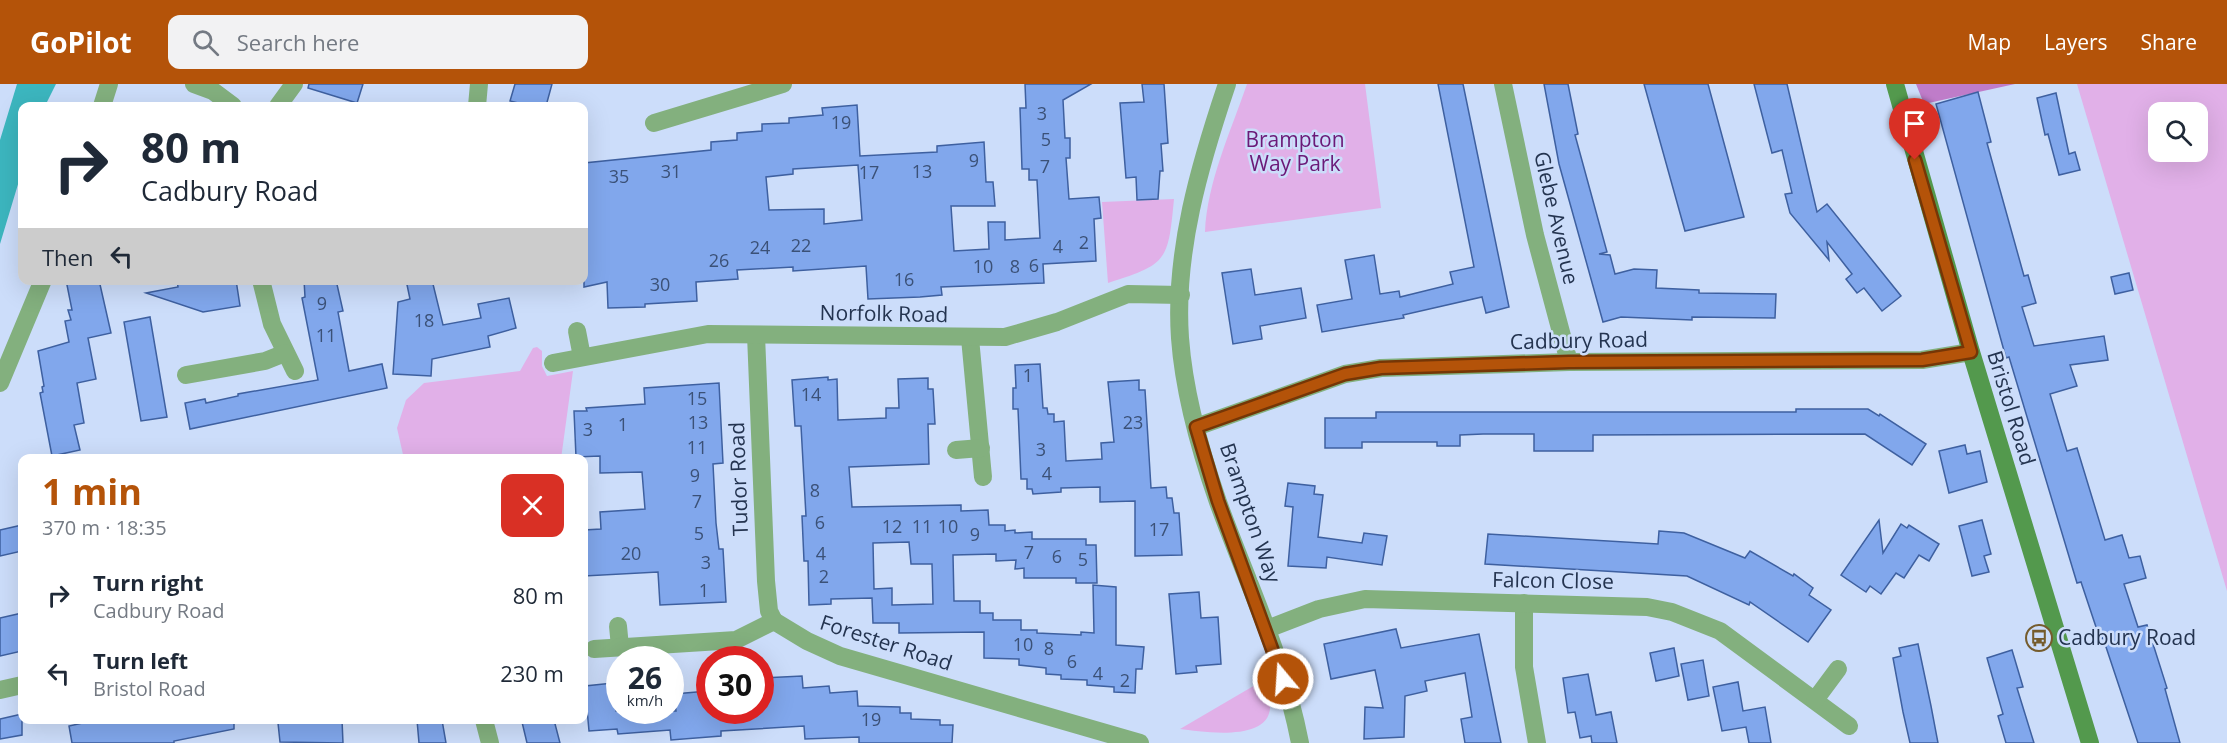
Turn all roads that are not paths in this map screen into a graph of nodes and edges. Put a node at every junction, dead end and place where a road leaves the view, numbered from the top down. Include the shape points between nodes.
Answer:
1 (109, 84) edge
2 (194, 84) edge
3 (294, 84) edge
4 (479, 84) edge
5 (783, 84) edge
6 (1227, 84) edge
7 (1503, 84) edge
8 (1895, 84) edge
9 (730, 92) edge
10 (103, 102) edge
11 (228, 102) edge
12 (281, 102) edge
13 (477, 102) edge
14 (654, 123) dead end
15 (42, 285) edge
16 (262, 285) edge
17 (1181, 295) junction
18 (577, 331) dead end
19 (756, 334) junction
20 (970, 338) junction
21 (1971, 352) junction
22 (285, 353) junction
23 (582, 357) junction
24 (1569, 362) junction
25 (553, 363) dead end
26 (295, 371) dead end
27 (186, 375) dead end
28 (0, 383) edge
29 (1196, 427) junction
30 (981, 448) junction
31 (956, 450) dead end
32 (983, 477) dead end
33 (1524, 603) junction
34 (774, 621) junction
35 (618, 626) dead end
36 (1267, 629) junction
37 (620, 646) edge
38 (636, 646) edge
39 (606, 648) edge
40 (594, 649) dead end
41 (1838, 669) dead end
42 (18, 686) edge
43 (0, 690) edge
44 (1815, 700) junction
45 (485, 724) edge
46 (1849, 726) dead end
47 (490, 743) edge
48 (1140, 743) edge
49 (1300, 743) edge
50 (1537, 743) edge
51 (2090, 743) edge

1 - 10 street
2 - 11 street
3 - 12 street
4 - 13 street
5 - 9 street
6 - 17 street, Brampton Way via 1200,171
7 - 24 street, Glebe Avenue via 1535,235
8 - 21 main road, Bristol Road
9 - 14 street
15 - 28 street
16 - 22 street via 265,304
17 - 20 street, Norfolk Road via 1128,294 1023,333
17 - 29 street, Brampton Way via 1181,345
18 - 23 street
19 - 20 street, Norfolk Road
19 - 23 street, Norfolk Road via 708,334
19 - 34 street, Tudor Road via 766,589
20 - 30 street
21 - 24 street, Cadbury Road via 1922,360
21 - 51 main road, Bristol Road
22 - 26 street
22 - 27 street via 265,361
23 - 25 street, Norfolk Road
24 - 29 street, Cadbury Road via 1360,370
29 - 36 street, Brampton Way via 1218,501
30 - 31 street
30 - 32 street
33 - 36 street, Falcon Close via 1365,599 1329,606
33 - 44 street, Falcon Close via 1630,605 1680,615 1720,631
33 - 50 street via 1524,667
34 - 38 street via 735,640
34 - 48 street, Forester Road via 840,656
35 - 37 street
36 - 49 street, Brampton Way
39 - 40 street
41 - 44 street
42 - 43 street
44 - 46 street, Falcon Close
45 - 47 street

